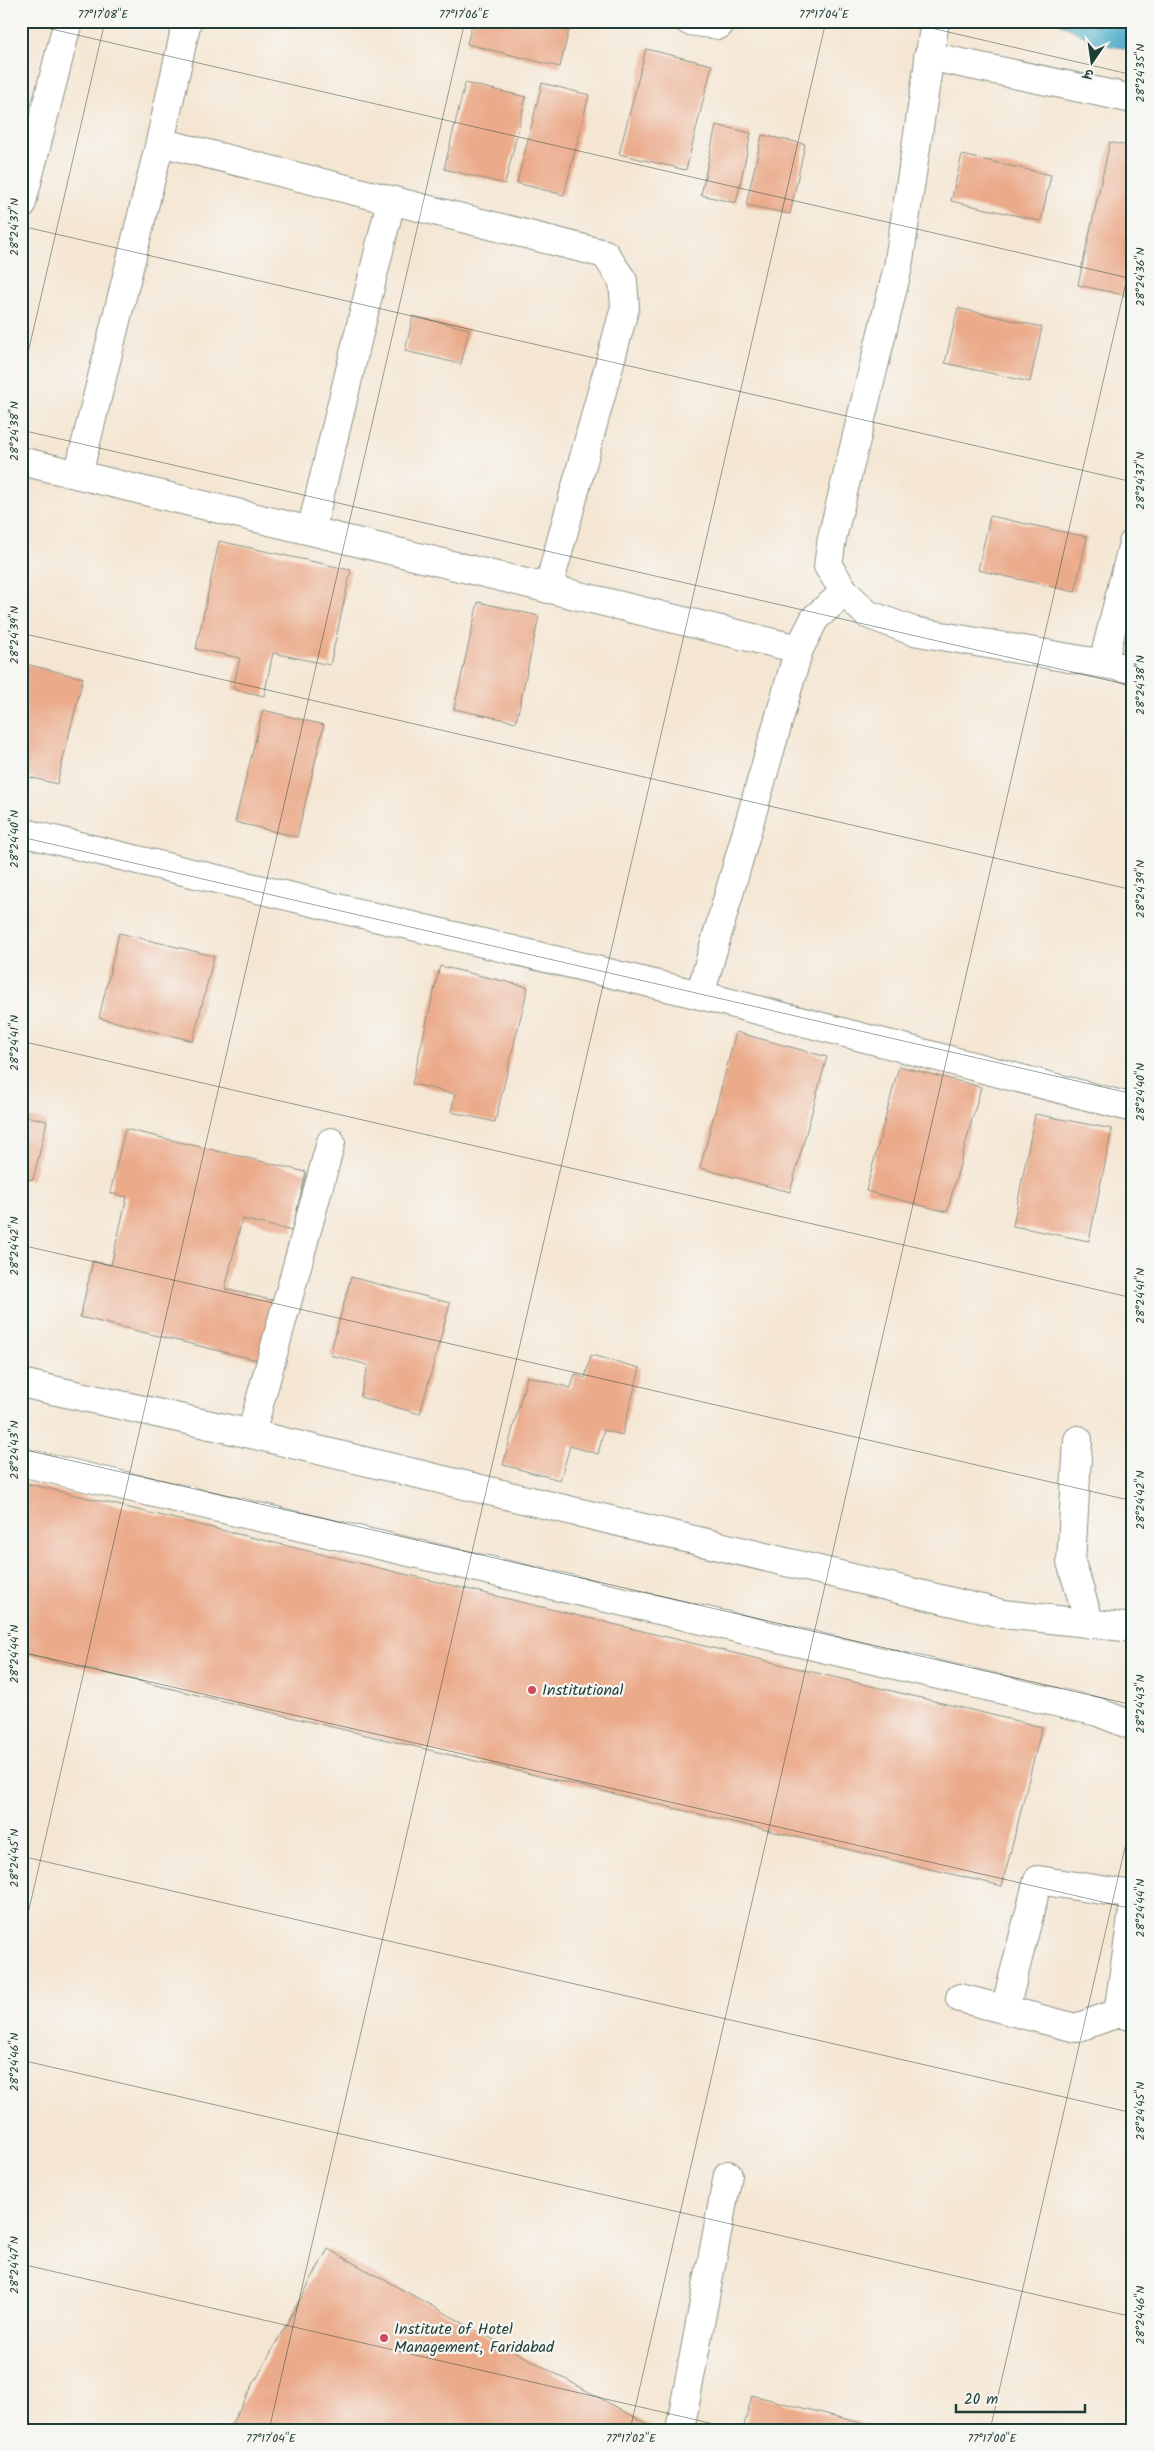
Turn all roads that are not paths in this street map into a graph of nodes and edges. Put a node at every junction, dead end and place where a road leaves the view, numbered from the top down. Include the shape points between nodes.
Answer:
1 (68, 21) edge
2 (187, 21) edge
3 (689, 21) edge
4 (721, 21) edge
5 (935, 21) edge
6 (928, 56) junction
7 (1133, 99) edge
8 (160, 142) junction
9 (391, 201) junction
10 (21, 206) edge
11 (21, 462) edge
12 (78, 475) junction
13 (311, 531) junction
14 (1133, 543) edge
15 (548, 589) junction
16 (844, 592) junction
17 (799, 649) junction
18 (1103, 663) junction
19 (1133, 669) edge
20 (21, 832) edge
21 (700, 994) junction
22 (1133, 1108) edge
23 (331, 1142) dead end
24 (21, 1383) edge
25 (251, 1434) junction
26 (1078, 1440) dead end
27 (21, 1462) edge
28 (1090, 1624) junction
29 (1133, 1628) edge
30 (1133, 1726) edge
31 (1133, 1895) edge
32 (1133, 1910) edge
33 (1129, 1968) edge
34 (960, 1998) dead end
35 (1004, 2009) junction
36 (1125, 2015) edge
37 (728, 2175) dead end
38 (680, 2430) edge

1 - 10 street
2 - 8 street
3 - 4 street via 719,24
5 - 6 street
6 - 7 street
6 - 16 street via 898,267 832,538 828,566
8 - 9 street
8 - 12 street
9 - 13 street
9 - 15 street via 605,254 623,281 625,307
11 - 12 street
12 - 13 street
13 - 15 street
14 - 18 street
15 - 17 street
16 - 17 street via 815,618
16 - 18 street via 868,614 914,631
17 - 21 street
18 - 19 street
20 - 21 street
21 - 22 street
23 - 25 street
24 - 25 street
25 - 28 street via 1003,1614
26 - 28 street via 1071,1562
27 - 30 street via 1089,1710
28 - 29 street
31 - 35 street via 1038,1880
32 - 33 street
33 - 36 street
34 - 35 street
35 - 36 street via 1076,2028
37 - 38 street

